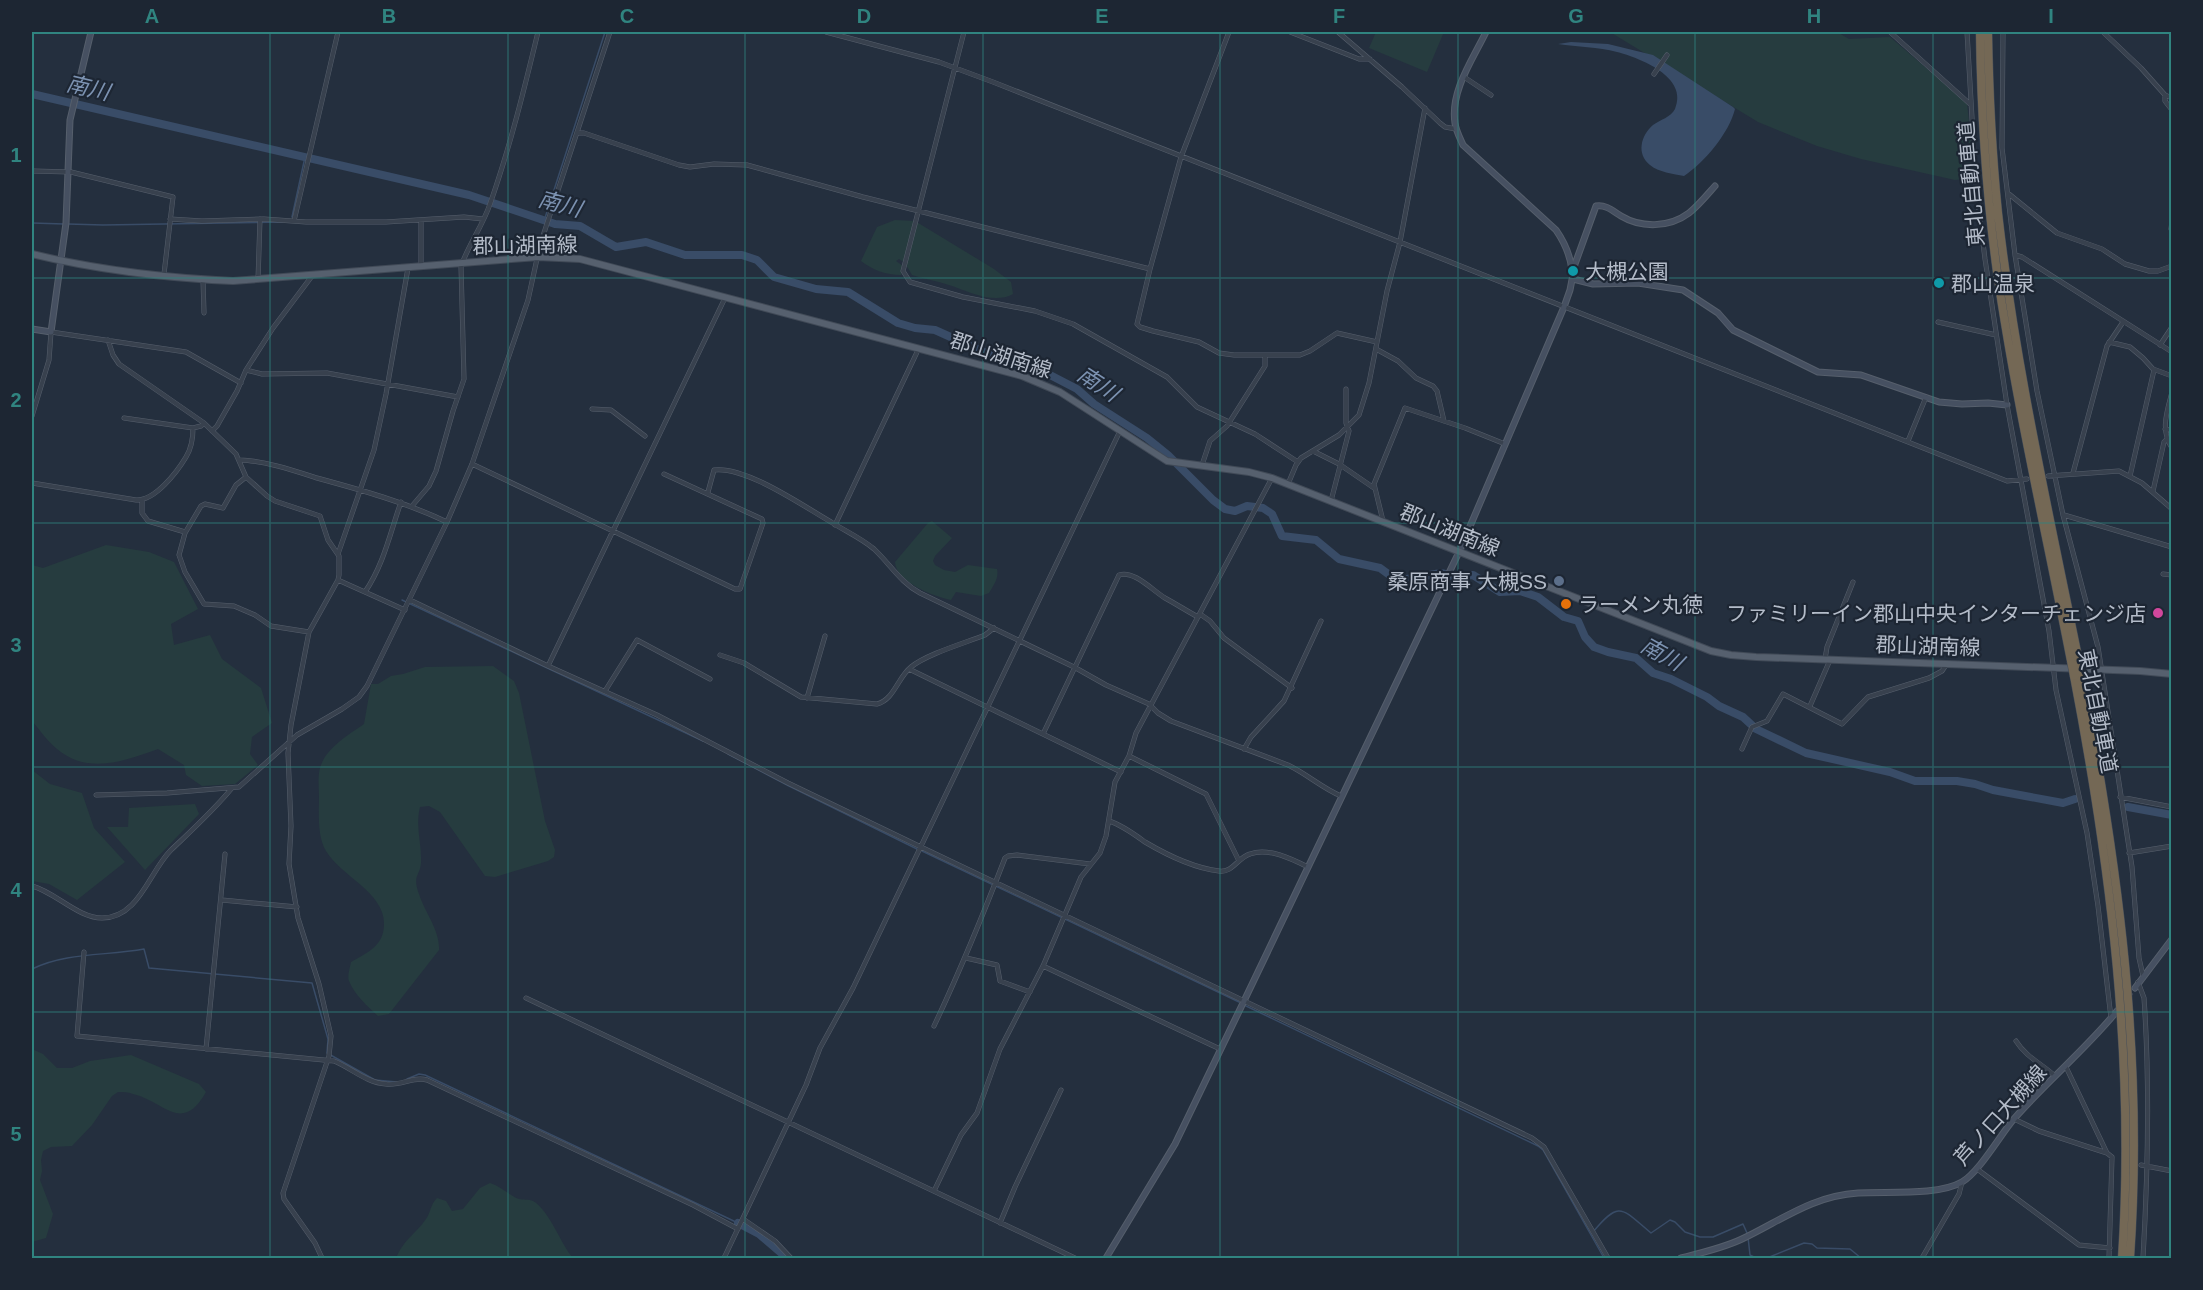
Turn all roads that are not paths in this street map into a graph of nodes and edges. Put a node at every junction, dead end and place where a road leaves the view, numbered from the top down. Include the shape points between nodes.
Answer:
1 (91, 32) edge
2 (338, 32) edge
3 (538, 32) edge
4 (610, 32) edge
5 (826, 32) edge
6 (964, 32) edge
7 (1229, 32) edge
8 (1290, 32) edge
9 (1338, 32) edge
10 (1486, 32) edge
11 (1890, 32) edge
12 (1967, 32) edge
13 (1980, 32) edge
14 (1988, 32) edge
15 (2003, 32) edge
16 (2103, 32) edge
17 (1667, 55) dead end
18 (1371, 59) junction
19 (955, 68) junction
20 (1654, 74) dead end
21 (1464, 77) junction
22 (1491, 95) dead end
23 (2165, 95) junction
24 (2172, 98) edge
25 (1971, 105) junction
26 (1425, 108) junction
27 (2172, 110) edge
28 (1456, 129) junction
29 (578, 133) junction
30 (1181, 157) junction
31 (32, 171) edge
32 (67, 172) junction
33 (1715, 186) dead end
34 (1976, 187) junction
35 (1982, 187) dead end
36 (2006, 190) junction
37 (919, 210) junction
38 (170, 219) junction
39 (260, 219) junction
40 (483, 219) junction
41 (421, 220) junction
42 (294, 221) junction
43 (2172, 221) edge
44 (2171, 229) edge
45 (1400, 242) junction
46 (32, 254) edge
47 (2015, 255) junction
48 (538, 257) junction
49 (62, 261) junction
50 (462, 263) junction
51 (421, 266) junction
52 (2172, 266) edge
53 (408, 268) junction
54 (1150, 269) junction
55 (164, 274) junction
56 (312, 276) junction
57 (203, 279) junction
58 (258, 280) junction
59 (1573, 280) junction
60 (725, 297) junction
61 (1564, 307) junction
62 (204, 314) dead end
63 (2123, 321) junction
64 (1938, 322) dead end
65 (2172, 327) edge
66 (32, 329) edge
67 (51, 333) junction
68 (1996, 335) junction
69 (108, 340) junction
70 (1377, 342) junction
71 (2109, 342) junction
72 (2160, 345) junction
73 (919, 348) junction
74 (1376, 350) junction
75 (2172, 352) edge
76 (1265, 355) junction
77 (246, 370) junction
78 (2154, 370) junction
79 (2172, 376) edge
80 (241, 383) junction
81 (388, 384) junction
82 (1346, 389) dead end
83 (2172, 392) edge
84 (458, 397) junction
85 (1926, 397) junction
86 (33, 404) edge
87 (2007, 405) junction
88 (2170, 407) edge
89 (592, 409) dead end
90 (32, 416) edge
91 (124, 418) dead end
92 (1444, 421) junction
93 (204, 423) junction
94 (1229, 423) junction
95 (193, 428) junction
96 (1348, 428) junction
97 (2165, 429) junction
98 (1120, 430) junction
99 (2172, 430) edge
100 (212, 431) junction
101 (645, 436) dead end
102 (2167, 439) junction
103 (1908, 441) junction
104 (1505, 444) junction
105 (2172, 448) edge
106 (1313, 451) junction
107 (240, 460) junction
108 (1298, 462) junction
109 (472, 464) junction
110 (1341, 465) junction
111 (1202, 466) junction
112 (2073, 473) junction
113 (664, 474) dead end
114 (2055, 475) junction
115 (2048, 476) dead end
116 (2130, 476) junction
117 (246, 477) junction
118 (1272, 478) junction
119 (2027, 479) dead end
120 (2022, 481) junction
121 (32, 483) edge
122 (1288, 485) junction
123 (1374, 489) junction
124 (360, 490) junction
125 (2153, 491) junction
126 (708, 492) junction
127 (142, 500) junction
128 (1331, 501) junction
129 (402, 502) junction
130 (412, 506) junction
131 (2172, 509) edge
132 (2063, 515) junction
133 (1383, 521) junction
134 (447, 522) junction
135 (835, 525) junction
136 (185, 532) junction
137 (612, 532) junction
138 (2172, 548) edge
139 (1460, 552) junction
140 (338, 554) junction
141 (2163, 574) dead end
142 (2172, 575) edge
143 (338, 580) junction
144 (1853, 582) dead end
145 (365, 592) junction
146 (410, 600) junction
147 (405, 610) junction
148 (1199, 615) junction
149 (1321, 621) dead end
150 (995, 628) junction
151 (309, 632) junction
152 (825, 636) dead end
153 (1020, 641) junction
154 (720, 655) dead end
155 (1828, 659) junction
156 (2075, 662) junction
157 (1946, 664) junction
158 (548, 666) junction
159 (1074, 667) junction
160 (2053, 668) junction
161 (909, 669) junction
162 (2102, 670) junction
163 (2172, 674) edge
164 (2078, 676) junction
165 (710, 679) dead end
166 (1292, 688) junction
167 (605, 691) junction
168 (807, 698) junction
169 (1151, 706) junction
170 (1809, 706) junction
171 (987, 708) junction
172 (1043, 734) junction
173 (289, 744) junction
174 (1244, 749) junction
175 (1742, 749) dead end
176 (1129, 756) junction
177 (1120, 772) junction
178 (232, 788) junction
179 (96, 795) dead end
180 (1341, 796) junction
181 (2120, 797) junction
182 (2172, 807) edge
183 (1109, 821) junction
184 (2172, 846) edge
185 (921, 847) junction
186 (2129, 853) junction
187 (225, 854) dead end
188 (1239, 861) junction
189 (1091, 864) junction
190 (1308, 867) junction
191 (996, 882) junction
192 (32, 886) edge
193 (222, 900) junction
194 (297, 907) junction
195 (1065, 915) junction
196 (2172, 939) edge
197 (84, 952) dead end
198 (966, 958) junction
199 (1043, 966) junction
200 (2143, 976) junction
201 (2137, 985) joint
202 (1030, 992) junction
203 (526, 998) dead end
204 (1244, 1001) junction
205 (2116, 1011) tunnel mouth
206 (2111, 1018) junction
207 (934, 1026) dead end
208 (2016, 1041) dead end
209 (206, 1049) junction
210 (1220, 1049) junction
211 (327, 1060) junction
212 (2066, 1067) junction
213 (2056, 1077) junction
214 (1061, 1090) dead end
215 (2014, 1119) junction
216 (789, 1122) junction
217 (2107, 1153) junction
218 (2113, 1160) junction
219 (2120, 1161) dead end
220 (2141, 1165) dead end
221 (2147, 1166) junction
222 (1976, 1168) junction
223 (2172, 1171) edge
224 (1962, 1182) junction
225 (934, 1191) junction
226 (1000, 1223) junction
227 (740, 1224) junction
228 (2110, 1248) junction
229 (322, 1258) edge
230 (724, 1258) edge
231 (791, 1258) edge
232 (1075, 1258) edge
233 (1106, 1258) edge
234 (1608, 1258) edge
235 (1681, 1258) edge
236 (1922, 1258) edge
237 (2109, 1258) edge
238 (2122, 1258) edge
239 (2130, 1258) edge
240 (2143, 1258) edge

1 - 32 street via 73,108
2 - 42 street
3 - 40 street via 518,120
4 - 29 street
5 - 19 street
6 - 19 street
7 - 30 street
8 - 18 street via 1362,60
9 - 18 street
10 - 21 street
11 - 25 street
12 - 25 street
13 - 156 highway, 東北自動車道 via 1984,146 1997,272 2030,461
14 - 156 highway, 東北自動車道 via 1992,145 2006,271
15 - 36 street via 2001,123
16 - 23 street
17 - 20 street
18 - 26 street
19 - 30 street
19 - 37 street
21 - 22 street
21 - 28 street via 1455,103
23 - 24 street
23 - 27 street
25 - 34 street
26 - 28 street via 1443,126
26 - 45 street
28 - 59 street via 1463,145 1556,230 1570,256
29 - 37 street via 679,165 747,165
29 - 48 street
30 - 45 street
30 - 54 street
31 - 32 street
32 - 38 street via 172,196
32 - 49 street
33 - 59 street via 1690,212 1664,224 1630,222 1602,205 1596,206
34 - 35 street
34 - 68 street
36 - 47 street
36 - 52 street via 2057,233 2149,271
37 - 54 street
37 - 94 street via 903,271 910,282 1035,311 1073,324 1167,377 1197,407
38 - 39 street
38 - 55 street
39 - 42 street
39 - 58 street
40 - 41 street
40 - 50 street
41 - 42 street
41 - 51 street
43 - 44 street
45 - 61 street
45 - 70 street
46 - 49 main road, 郡山湖南線
47 - 63 street
47 - 114 street
48 - 50 main road, 郡山湖南線
48 - 60 main road, 郡山湖南線 via 580,259
48 - 109 street via 528,300
49 - 55 main road, 郡山湖南線
49 - 67 street
50 - 51 main road, 郡山湖南線
50 - 84 street via 465,379
51 - 53 main road, 郡山湖南線
53 - 56 main road, 郡山湖南線
53 - 81 street
54 - 76 street via 1137,324 1140,327 1198,342 1219,353
55 - 57 main road, 郡山湖南線
56 - 58 main road, 郡山湖南線
56 - 77 street
57 - 58 main road, 郡山湖南線
57 - 62 street
59 - 61 street
59 - 85 street via 1683,290 1718,313 1733,330 1818,372 1861,375
60 - 73 main road, 郡山湖南線
60 - 137 street
61 - 103 street
61 - 104 street
63 - 71 street
63 - 72 street
64 - 68 street
65 - 72 street
66 - 67 street
67 - 69 street
67 - 86 street via 49,360
68 - 87 street
69 - 80 street via 186,352
69 - 93 street via 119,364
70 - 74 street
70 - 76 street via 1337,333 1304,354
71 - 78 street via 2130,347
71 - 112 street
72 - 75 street
73 - 98 main road, 郡山湖南線 via 1040,382
73 - 135 street
74 - 92 street via 1433,386
74 - 96 street via 1359,415
76 - 94 street via 1265,366
77 - 80 street
77 - 81 street via 262,374 327,373
78 - 79 street
78 - 116 street
80 - 100 street
81 - 84 street
81 - 124 street via 374,450
82 - 96 street
83 - 88 street
84 - 130 street via 436,471
85 - 87 street via 1954,404
85 - 103 street
86 - 90 street
87 - 120 street
88 - 97 street
89 - 101 street via 612,411
91 - 95 street
92 - 104 street
92 - 123 street via 1405,408
93 - 95 street
93 - 100 street
94 - 108 street via 1255,434
94 - 111 street via 1210,441
95 - 127 street via 185,458 154,495
96 - 106 street
96 - 110 street
97 - 99 street
97 - 102 street
98 - 111 main road, 郡山湖南線 via 1167,461
98 - 153 street
100 - 107 street
102 - 105 street
102 - 125 street
103 - 120 street via 2007,481
104 - 139 street
106 - 108 street
106 - 110 street
107 - 117 street
107 - 124 street
108 - 122 street
109 - 134 street
109 - 137 street
110 - 123 street
110 - 128 street
111 - 118 main road, 郡山湖南線
112 - 114 street
112 - 116 street via 2114,470
113 - 126 street
114 - 115 street
114 - 132 street
116 - 125 street
117 - 136 street via 230,493 225,506 203,504
117 - 140 street via 275,501 320,516 328,540
118 - 122 main road, 郡山湖南線
118 - 148 street
119 - 120 street
120 - 160 street
121 - 127 street
122 - 128 main road, 郡山湖南線
123 - 133 street
124 - 129 street
124 - 140 street
125 - 131 street
126 - 135 street via 714,470 734,472 794,499
126 - 137 street via 763,521 740,589
127 - 136 street via 142,513 148,521
128 - 133 main road, 郡山湖南線
129 - 130 street
129 - 145 street via 383,558
130 - 134 street
132 - 138 street
132 - 162 street
133 - 139 main road, 郡山湖南線
134 - 146 street
135 - 150 street via 872,547 908,586
136 - 151 street via 180,560 204,604 234,606 272,626
137 - 158 street
139 - 155 main road, 郡山湖南線 via 1711,651
139 - 180 street
140 - 143 street
141 - 142 street
143 - 145 street
143 - 151 street
144 - 155 street via 1827,647
145 - 147 street
146 - 147 street
146 - 158 street
147 - 173 street via 359,697
148 - 159 street via 1142,582 1120,574
148 - 166 street
148 - 169 street
149 - 166 street
150 - 153 street
150 - 161 street
151 - 173 street
152 - 168 street
153 - 159 street
153 - 171 street
154 - 168 street via 744,663
155 - 157 main road, 郡山湖南線
155 - 170 street
156 - 164 highway, 東北自動車道, bridge
157 - 160 main road, 郡山湖南線
157 - 170 street via 1929,678 1868,697 1842,724
158 - 167 street
159 - 169 street
159 - 172 street
160 - 162 main road, 郡山湖南線
160 - 206 street via 2087,833
161 - 168 street via 881,703
161 - 171 street
162 - 163 main road, 郡山湖南線
162 - 181 street
164 - 238 highway, 東北自動車道 via 2119,976 2126,1116
164 - 239 highway, 東北自動車道 via 2109,828 2128,975 2134,1117
165 - 167 street via 637,640
166 - 174 street
167 - 185 street
169 - 174 street via 1171,721
169 - 176 street
170 - 175 street via 1783,694 1767,721 1752,728
171 - 172 street
171 - 185 street
172 - 177 street
173 - 178 street via 247,781
173 - 194 street via 289,864
174 - 180 street via 1303,772
176 - 177 street
176 - 188 street via 1206,794
177 - 183 street
178 - 179 street
178 - 192 street via 170,851 123,912 106,918 90,916
180 - 190 street
181 - 182 street
181 - 186 street
183 - 188 street via 1187,863 1221,872
183 - 189 street via 1105,841
184 - 186 street
185 - 191 street
185 - 216 street via 820,1047
186 - 200 street
187 - 193 street
188 - 190 street via 1250,854 1263,853 1283,856
189 - 191 street via 1008,856
189 - 195 street
190 - 204 street
191 - 195 street
191 - 198 street
193 - 194 street
193 - 209 street
194 - 211 street via 331,1036
195 - 199 street
195 - 204 street
196 - 200 street
197 - 209 street via 76,1036
198 - 202 street via 997,965 1000,981
198 - 207 street
199 - 202 street
199 - 210 street
200 - 201 street
201 - 221 street via 2143,992 2145,1013
202 - 225 street via 1000,1050 977,1113 961,1135
203 - 216 street
204 - 210 street
204 - 234 street via 1538,1142
205 - 206 street, 芦ノ口大槻線
206 - 212 street, 芦ノ口大槻線
208 - 213 street via 2024,1053
209 - 211 street
210 - 233 street via 1174,1144
211 - 227 street via 383,1084 427,1080
211 - 229 street via 283,1193
212 - 213 street, 芦ノ口大槻線
212 - 217 street
213 - 215 street, 芦ノ口大槻線
214 - 226 street
215 - 217 street
215 - 222 street, 芦ノ口大槻線
216 - 225 street
216 - 227 street
217 - 218 street
218 - 219 street
218 - 228 street
220 - 221 street
221 - 223 street
221 - 240 street
222 - 224 street, 芦ノ口大槻線
222 - 228 street via 2079,1245
224 - 235 street, 芦ノ口大槻線 via 1933,1190 1858,1193 1821,1199 1741,1240
224 - 236 street
225 - 226 street
226 - 232 street
227 - 230 street
227 - 231 street via 775,1241
228 - 237 street

